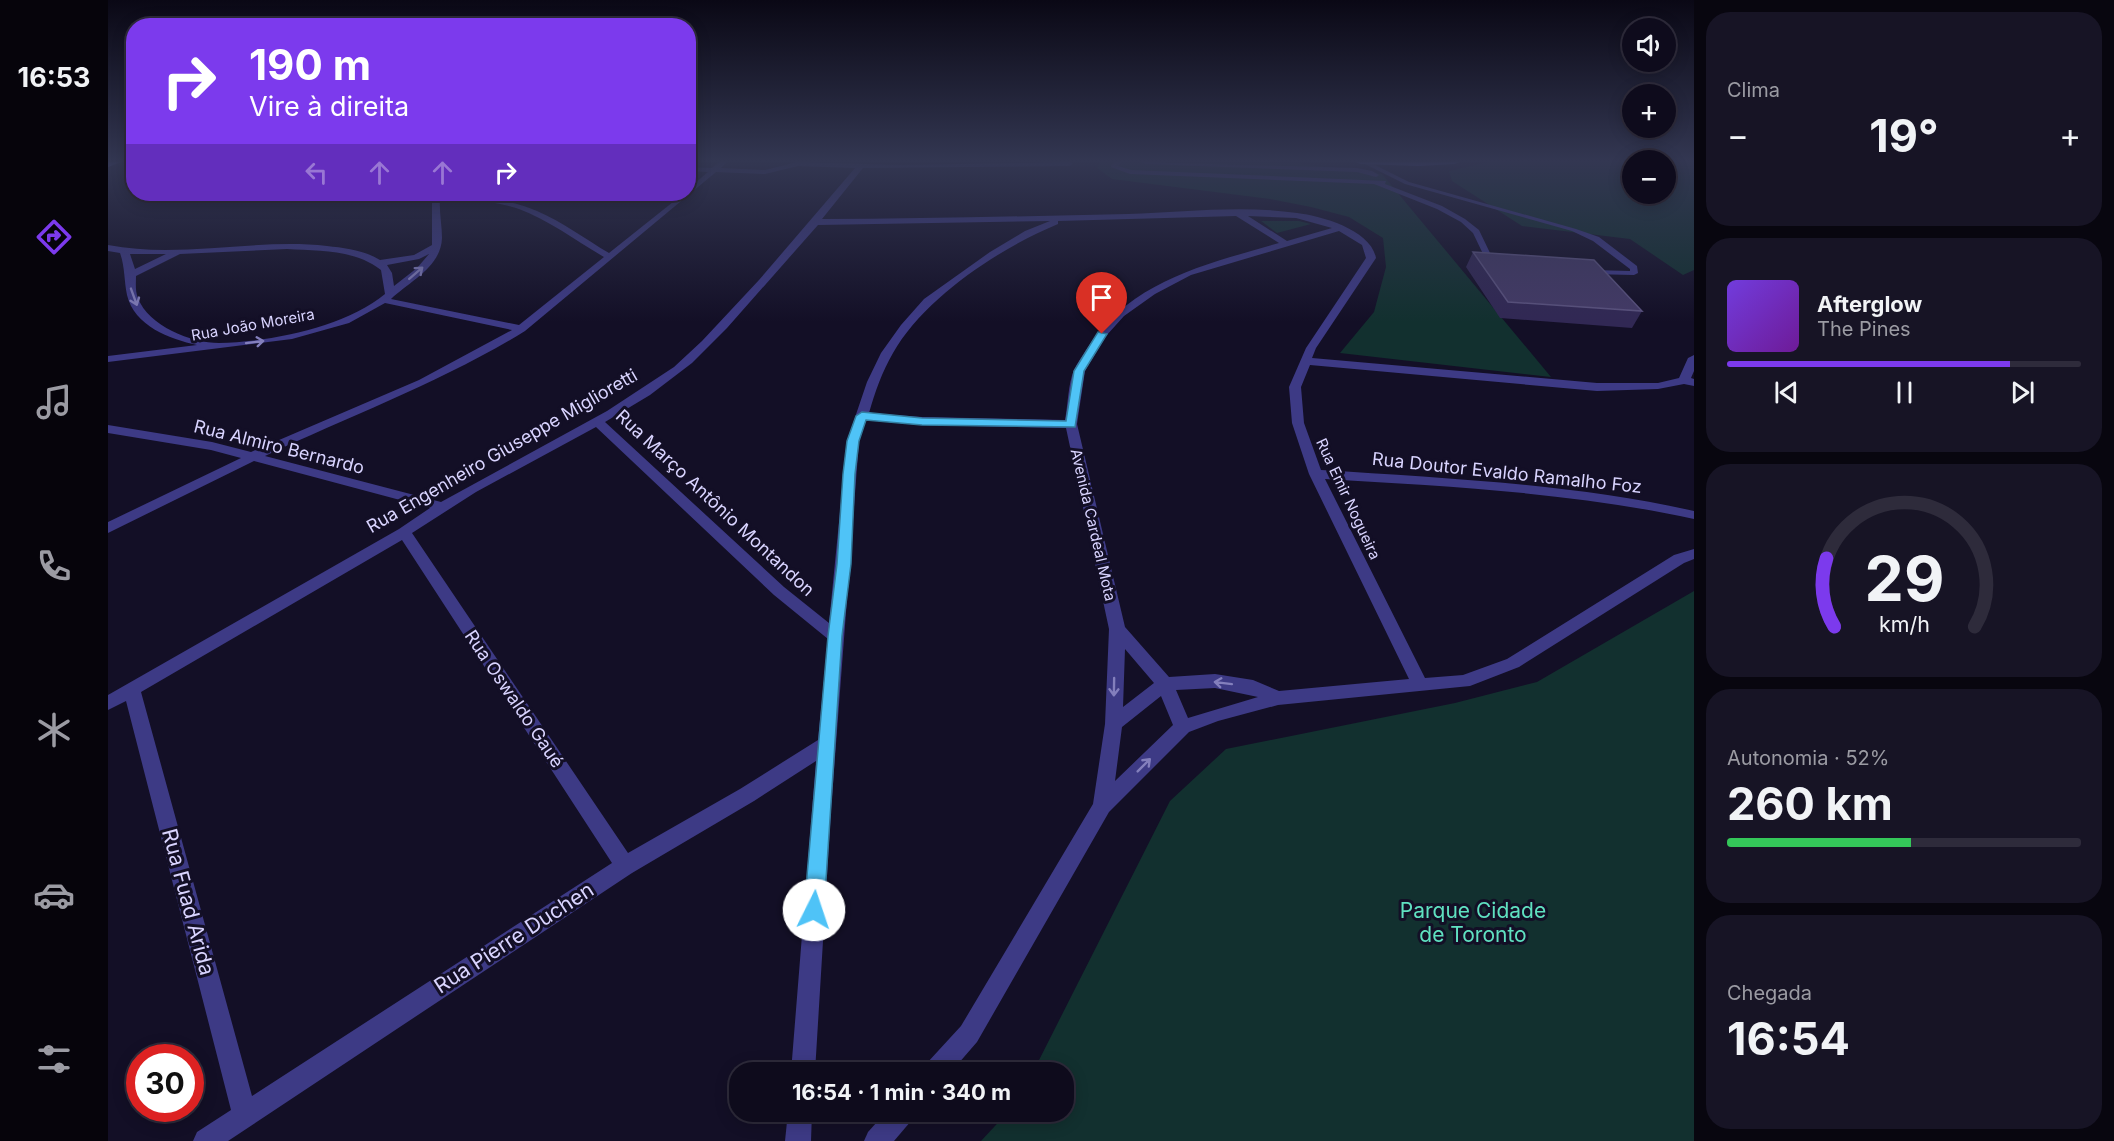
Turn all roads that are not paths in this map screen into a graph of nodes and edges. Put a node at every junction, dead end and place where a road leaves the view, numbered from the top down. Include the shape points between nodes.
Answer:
1 (436, 215) edge
2 (539, 215) edge
3 (660, 215) edge
4 (823, 215) edge
5 (1159, 215) edge
6 (1241, 215) edge
7 (1288, 215) edge
8 (1455, 215) edge
9 (1523, 215) edge
10 (1063, 218) junction
11 (818, 222) junction
12 (1340, 228) junction
13 (1286, 244) junction
14 (436, 247) junction
15 (108, 248) edge
16 (179, 251) junction
17 (124, 252) junction
18 (610, 257) junction
19 (379, 263) junction
20 (1508, 266) edge
21 (1581, 272) edge
22 (131, 274) junction
23 (386, 297) junction
24 (521, 329) junction
25 (165, 332) junction
26 (223, 346) junction
27 (134, 356) junction
28 (1694, 358) edge
29 (108, 359) edge
30 (1305, 360) junction
31 (1689, 382) edge
32 (862, 416) junction
33 (597, 421) junction
34 (1071, 424) junction
35 (108, 429) edge
36 (252, 457) junction
37 (1316, 474) junction
38 (440, 506) junction
39 (1694, 515) edge
40 (108, 528) edge
41 (404, 532) junction
42 (1694, 554) edge
43 (1117, 629) junction
44 (835, 636) junction
45 (1165, 684) junction
46 (1420, 685) junction
47 (132, 690) junction
48 (1278, 699) junction
49 (108, 703) edge
50 (1114, 724) junction
51 (1183, 727) junction
52 (827, 744) junction
53 (1102, 806) junction
54 (625, 866) junction
55 (804, 1062) edge
56 (945, 1062) edge
57 (245, 1114) junction
58 (799, 1122) edge
59 (893, 1122) edge
60 (206, 1141) edge
61 (798, 1141) edge
62 (877, 1141) edge

1 - 14 street
2 - 18 street
3 - 18 street
4 - 11 street, Rua Engenheiro Giuseppe Miglioretti
5 - 10 street, Rua Emir Nogueira
6 - 13 street
7 - 12 street, Rua Emir Nogueira via 1323,220
8 - 20 lane via 1475,230 1487,257 1498,265
9 - 21 lane via 1596,239 1635,268 1634,273 1626,274
10 - 11 street, Rua Emir Nogueira
10 - 32 street via 993,254 928,301 887,353
11 - 33 street, Rua Engenheiro Giuseppe Miglioretti via 702,348 677,370
12 - 13 street, Avenida Cardeal Mota
12 - 30 street, Rua Emir Nogueira via 1363,241 1371,258
13 - 34 street, Avenida Cardeal Mota via 1188,273 1120,314 1079,371
14 - 19 street via 416,257
23 -> 14 street, Rua João Moreira via 431,259
15 - 17 street
16 - 17 street
16 - 19 street via 309,247 350,253
16 - 22 street
17 - 22 street
18 - 24 street
19 - 23 street via 388,276
22 -> 25 street via 133,300
23 - 24 street
26 -> 23 street, Rua João Moreira via 304,334 347,320
24 - 36 street via 476,356
25 - 26 street
25 - 27 street via 155,344
26 - 27 street, Rua João Moreira
27 - 29 street, Rua João Moreira
28 - 31 street
30 - 31 street via 1597,387
30 - 37 street, Rua Emir Nogueira via 1295,387 1298,423
32 - 34 street via 922,422
32 - 44 street via 853,441
33 - 38 street, Rua Engenheiro Giuseppe Miglioretti
33 - 44 street, Rua Março Antônio Montandon via 779,591
34 - 43 street, Avenida Cardeal Mota
35 - 36 street, Rua Almiro Bernardo via 212,446
36 - 38 street, Rua Almiro Bernardo
36 - 40 street
37 - 39 street, Rua Doutor Evaldo Ramalho Foz via 1554,494
37 - 46 street, Rua Emir Nogueira
38 - 41 street, Rua Engenheiro Giuseppe Miglioretti
41 - 47 street, Rua Engenheiro Giuseppe Miglioretti
41 - 54 street, Rua Oswaldo Gaué
42 - 46 street via 1679,559 1513,663 1464,681
43 - 45 street, Avenida Cardeal Mota
43 -> 50 street, Avenida Cardeal Mota
44 - 52 street
48 -> 45 street via 1253,687 1215,681
45 - 50 street
45 - 51 street, Avenida Cardeal Mota
46 - 48 street
47 - 49 street, Rua Engenheiro Giuseppe Miglioretti
47 - 57 street, Rua Fuad Arida
48 - 51 street
50 - 53 street, Avenida Cardeal Mota
53 -> 51 street
52 - 54 street, Rua Pierre Duchen
52 - 55 street
53 - 56 street, Avenida Cardeal Mota via 969,1034
54 - 57 street, Rua Pierre Duchen
57 - 60 street, Rua Pierre Duchen
58 - 61 street
59 - 62 street

